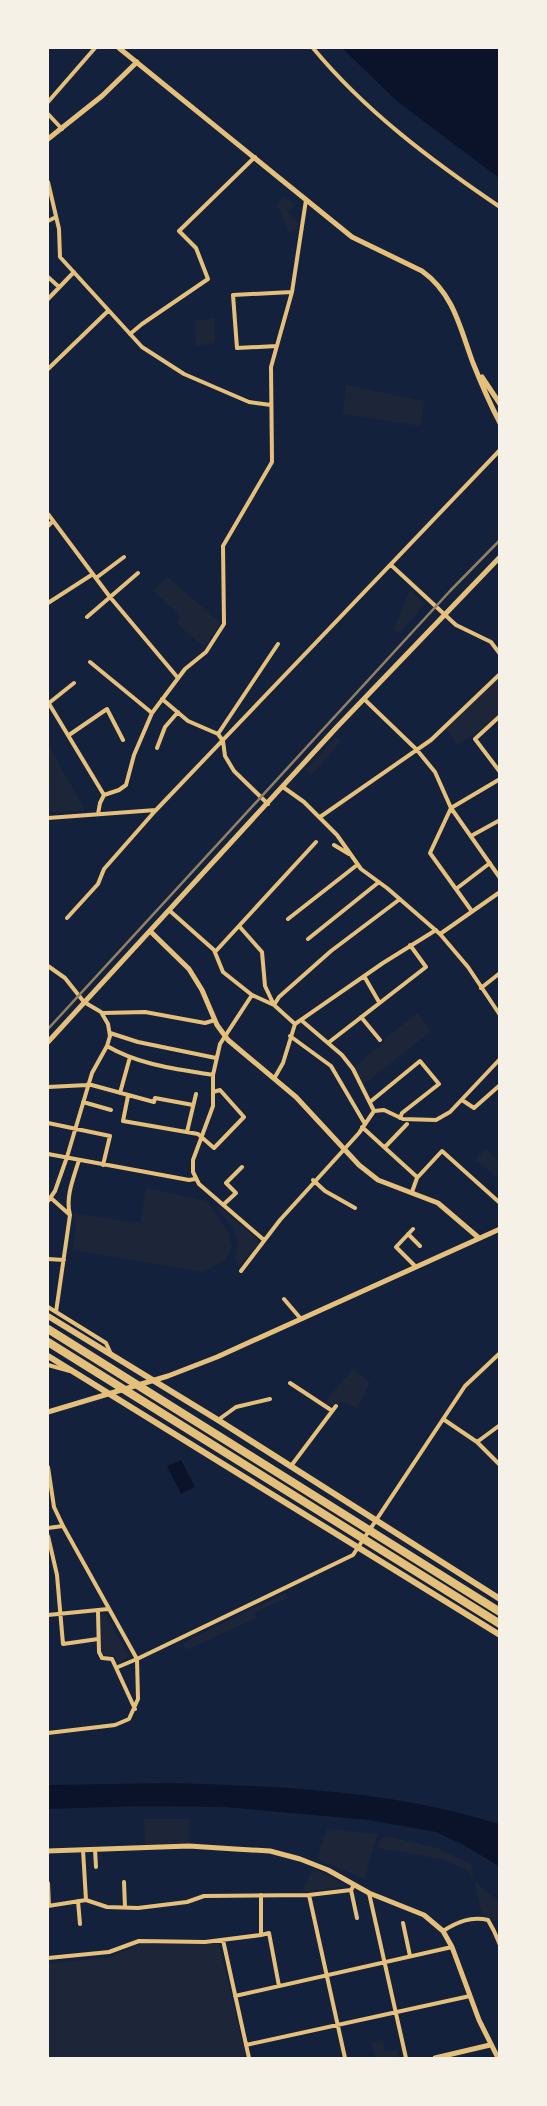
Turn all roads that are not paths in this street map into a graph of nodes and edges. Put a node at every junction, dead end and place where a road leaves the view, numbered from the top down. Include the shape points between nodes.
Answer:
1 (95, 48) edge
2 (119, 48) edge
3 (313, 48) edge
4 (137, 62) junction
5 (49, 94) edge
6 (48, 102) edge
7 (48, 114) edge
8 (62, 129) junction
9 (48, 139) edge
10 (255, 157) junction
11 (48, 182) edge
12 (48, 188) edge
13 (306, 200) junction
14 (500, 207) edge
15 (56, 217) junction
16 (48, 221) edge
17 (74, 272) junction
18 (48, 277) edge
19 (59, 287) junction
20 (292, 292) junction
21 (48, 299) edge
22 (108, 311) junction
23 (130, 334) junction
24 (277, 346) junction
25 (474, 364) junction
26 (48, 369) edge
27 (500, 404) edge
28 (271, 405) junction
29 (500, 423) edge
30 (500, 450) edge
31 (48, 514) edge
32 (53, 521) junction
33 (48, 526) edge
34 (124, 557) dead end
35 (500, 557) edge
36 (391, 565) junction
37 (138, 573) dead end
38 (94, 576) junction
39 (110, 597) junction
40 (48, 602) edge
41 (444, 614) junction
42 (87, 617) dead end
43 (500, 642) edge
44 (278, 644) dead end
45 (494, 645) junction
46 (500, 654) edge
47 (90, 662) dead end
48 (500, 674) edge
49 (178, 678) junction
50 (74, 683) dead end
51 (162, 699) junction
52 (364, 699) junction
53 (48, 702) edge
54 (178, 712) junction
55 (152, 713) junction
56 (500, 716) edge
57 (218, 734) junction
58 (69, 735) junction
59 (122, 740) dead end
60 (223, 741) junction
61 (157, 748) dead end
62 (416, 750) junction
63 (500, 772) edge
64 (500, 779) edge
65 (283, 787) junction
66 (104, 795) junction
67 (268, 804) junction
68 (451, 808) junction
69 (156, 810) junction
70 (98, 814) junction
71 (320, 817) junction
72 (48, 818) edge
73 (500, 820) edge
74 (471, 836) junction
75 (316, 842) dead end
76 (334, 845) dead end
77 (349, 854) junction
78 (490, 863) junction
79 (357, 865) junction
80 (500, 878) edge
81 (379, 882) junction
82 (456, 889) junction
83 (500, 892) edge
84 (400, 900) junction
85 (471, 910) junction
86 (170, 911) junction
87 (67, 918) dead end
88 (288, 919) dead end
89 (239, 926) junction
90 (436, 930) junction
91 (150, 931) junction
92 (440, 934) junction
93 (308, 939) dead end
94 (410, 946) junction
95 (215, 952) junction
96 (48, 966) edge
97 (500, 974) edge
98 (364, 976) junction
99 (481, 988) junction
100 (252, 994) junction
101 (84, 1002) junction
102 (379, 1002) junction
103 (274, 1005) junction
104 (103, 1014) junction
105 (500, 1015) edge
106 (361, 1017) junction
107 (214, 1020) junction
108 (301, 1020) junction
109 (295, 1024) junction
110 (110, 1033) junction
111 (224, 1036) junction
112 (290, 1036) junction
113 (380, 1040) dead end
114 (48, 1042) edge
115 (328, 1043) junction
116 (107, 1046) junction
117 (130, 1057) junction
118 (216, 1058) junction
119 (500, 1059) edge
120 (212, 1075) junction
121 (275, 1077) junction
122 (88, 1084) junction
123 (500, 1085) edge
124 (48, 1087) edge
125 (213, 1092) junction
126 (120, 1093) junction
127 (196, 1094) dead end
128 (128, 1096) junction
129 (462, 1100) junction
130 (82, 1102) junction
131 (370, 1102) junction
132 (193, 1105) junction
133 (111, 1110) dead end
134 (374, 1111) junction
135 (400, 1118) junction
136 (48, 1123) edge
137 (406, 1124) dead end
138 (364, 1126) junction
139 (75, 1127) junction
140 (187, 1132) junction
141 (202, 1136) junction
142 (343, 1148) junction
143 (385, 1148) junction
144 (48, 1154) edge
145 (67, 1157) junction
146 (79, 1160) junction
147 (103, 1165) junction
148 (242, 1167) dead end
149 (417, 1177) junction
150 (195, 1179) junction
151 (313, 1180) junction
152 (48, 1190) edge
153 (55, 1191) junction
154 (412, 1192) junction
155 (49, 1200) edge
156 (500, 1203) edge
157 (223, 1205) junction
158 (355, 1208) dead end
159 (70, 1215) junction
160 (412, 1229) dead end
161 (500, 1230) edge
162 (408, 1234) junction
163 (479, 1238) junction
164 (264, 1240) junction
165 (420, 1246) dead end
166 (48, 1259) edge
167 (64, 1260) junction
168 (416, 1267) junction
169 (241, 1271) dead end
170 (284, 1299) dead end
171 (48, 1307) edge
172 (56, 1312) junction
173 (48, 1316) edge
174 (301, 1318) junction
175 (48, 1330) edge
176 (48, 1342) edge
177 (112, 1355) junction
178 (499, 1355) edge
179 (48, 1356) edge
180 (48, 1365) edge
181 (75, 1372) junction
182 (154, 1381) junction
183 (290, 1384) dead end
184 (109, 1394) junction
185 (270, 1398) dead end
186 (336, 1406) dead end
187 (331, 1410) junction
188 (48, 1412) edge
189 (443, 1419) junction
190 (218, 1420) junction
191 (500, 1425) edge
192 (477, 1442) junction
193 (499, 1464) edge
194 (291, 1466) junction
195 (48, 1467) edge
196 (48, 1473) edge
197 (54, 1507) junction
198 (48, 1508) edge
199 (376, 1522) junction
200 (63, 1526) junction
201 (48, 1528) edge
202 (48, 1536) edge
203 (358, 1548) junction
204 (500, 1599) edge
205 (108, 1609) junction
206 (98, 1612) junction
207 (500, 1612) edge
208 (59, 1613) junction
209 (48, 1615) edge
210 (500, 1624) edge
211 (500, 1635) edge
212 (98, 1639) junction
213 (137, 1659) junction
214 (118, 1668) junction
215 (135, 1709) junction
216 (48, 1733) edge
217 (94, 1849) junction
218 (48, 1850) edge
219 (83, 1850) junction
220 (96, 1867) dead end
221 (124, 1882) dead end
222 (48, 1883) edge
223 (353, 1887) junction
224 (369, 1893) junction
225 (261, 1895) junction
226 (309, 1895) junction
227 (86, 1900) junction
228 (78, 1901) junction
229 (48, 1906) edge
230 (125, 1907) junction
231 (356, 1918) dead end
232 (403, 1923) dead end
233 (80, 1924) dead end
234 (500, 1929) edge
235 (442, 1931) junction
236 (494, 1931) junction
237 (261, 1935) junction
238 (223, 1940) junction
239 (500, 1945) edge
240 (452, 1947) junction
241 (410, 1956) junction
242 (48, 1958) edge
243 (384, 1962) junction
244 (327, 1975) junction
245 (279, 1986) junction
246 (235, 1996) junction
247 (470, 1996) junction
248 (396, 2012) junction
249 (338, 2025) junction
250 (246, 2045) junction
251 (493, 2046) junction
252 (458, 2056) edge
253 (249, 2058) edge
254 (345, 2058) edge
255 (406, 2058) edge
256 (435, 2058) edge
257 (498, 2058) edge

1 - 5 street
2 - 4 street
3 - 14 street via 378,116
4 - 8 street
4 - 10 street
5 - 6 street
7 - 8 street
8 - 9 street
10 - 13 street
10 - 23 street via 179,231 196,248 208,279
11 - 12 street
12 - 15 street
13 - 20 street
13 - 25 street via 352,237 432,278 452,304
15 - 16 street
15 - 17 street via 60,257
17 - 19 street
17 - 22 street
18 - 19 street
19 - 21 street
20 - 24 street
20 - 24 street via 233,295 237,348
22 - 23 street
22 - 26 street
23 - 28 street via 142,347 184,374 249,402
24 - 28 street via 271,367
25 - 27 street
25 - 29 street
28 - 49 street via 272,462 223,546 224,624 206,652
30 - 36 street
31 - 32 street
32 - 33 street
32 - 38 street
34 - 38 street
35 - 41 street
36 - 41 street
36 - 60 street
37 - 39 street
38 - 39 street
38 - 40 street
39 - 42 street
39 - 49 street
41 - 45 street via 456,625
41 - 52 street
43 - 45 street
44 - 57 street
45 - 46 street
47 - 55 street
48 - 62 street via 431,740
49 - 51 street
50 - 53 street
51 - 54 street
51 - 55 street
52 - 62 street
52 - 65 street
53 - 58 street
54 - 57 street via 188,721
54 - 61 street via 165,727
55 - 66 street via 126,784
56 - 63 street via 475,738
57 - 60 street
58 - 59 street via 106,709
58 - 66 street
60 - 67 street via 225,756 234,771
60 - 69 street
62 - 68 street via 435,772
62 - 71 street
64 - 68 street
65 - 67 street
65 - 71 street
66 - 70 street
67 - 86 street
68 - 74 street
68 - 82 street via 430,853
69 - 70 street
69 - 87 street via 104,869 98,884
70 - 72 street
71 - 77 street
73 - 74 street
74 - 78 street
75 - 89 street
76 - 77 street
77 - 79 street
78 - 80 street
78 - 82 street
79 - 81 street
79 - 88 street
81 - 84 street
81 - 93 street
82 - 85 street
83 - 85 street
84 - 90 street
84 - 103 street via 331,951
85 - 92 street
86 - 91 street
86 - 95 street
89 - 95 street
89 - 103 street via 262,952 265,986
90 - 92 street
90 - 94 street
91 - 101 street
91 - 107 street via 189,969
92 - 99 street
94 - 98 street
94 - 102 street via 426,967
95 - 100 street via 224,972
96 - 101 street via 65,978
97 - 99 street
98 - 102 street
98 - 108 street
99 - 105 street
100 - 103 street
100 - 111 street
101 - 104 street
101 - 114 street
102 - 106 street
103 - 109 street
104 - 107 street via 145,1012 205,1023
104 - 110 street
106 - 113 street
106 - 115 street
107 - 111 street
108 - 109 street
108 - 115 street
109 - 112 street
110 - 116 street
110 - 118 street
111 - 118 street
111 - 121 street
112 - 121 street via 283,1063
112 - 138 street via 331,1066
115 - 131 street via 353,1069
116 - 117 street
116 - 122 street
117 - 120 street
117 - 126 street
118 - 120 street
119 - 129 street
120 - 125 street
121 - 142 street
122 - 124 street
122 - 126 street
122 - 130 street
123 - 129 street via 474,1108
125 - 141 street via 213,1106
125 - 141 street via 220,1090 244,1117 214,1148
126 - 128 street
127 - 132 street
128 - 132 street
128 - 140 street via 123,1121
129 - 135 street via 439,1120
130 - 133 street
130 - 139 street
131 - 134 street
131 - 135 street via 420,1060 439,1084
132 - 140 street
134 - 135 street via 384,1110
134 - 138 street
136 - 139 street
137 - 143 street
138 - 142 street
138 - 143 street
139 - 145 street
139 - 147 street via 110,1136
140 - 141 street
141 - 150 street via 193,1160
142 - 151 street
142 - 154 street via 373,1176
143 - 149 street
144 - 145 street
145 - 146 street
145 - 153 street
146 - 147 street
146 - 159 street via 70,1191
147 - 150 street
148 - 157 street via 226,1183 236,1193
149 - 154 street
149 - 156 street via 442,1151
150 - 157 street
151 - 158 street
151 - 164 street
152 - 153 street
153 - 155 street
154 - 163 street via 442,1206
155 - 159 street
157 - 164 street
159 - 167 street
160 - 162 street
161 - 163 street
162 - 165 street
162 - 168 street via 396,1247
163 - 168 street
164 - 169 street
166 - 167 street
167 - 172 street
168 - 174 street
170 - 174 street
171 - 172 street
172 - 177 street via 106,1343
173 - 177 main road
174 - 182 street via 217,1357
175 - 207 highway
176 - 210 highway
177 - 182 main road
178 - 189 street via 466,1386
179 - 181 main road
180 - 181 street
181 - 184 main road
182 - 184 street
182 - 190 main road
183 - 187 street
184 - 188 street
184 - 203 main road
185 - 190 street via 236,1407
186 - 187 street
187 - 194 street
189 - 192 street
189 - 199 street
190 - 194 main road
191 - 192 street
192 - 193 street
194 - 199 main road
195 - 196 street
196 - 197 street
197 - 198 street
197 - 200 street
199 - 203 street
199 - 204 main road
200 - 201 street
200 - 205 street
202 - 208 street via 57,1575
203 - 211 main road
203 - 213 street via 353,1555
205 - 206 street
205 - 213 street
206 - 208 street
206 - 212 street
208 - 209 street
208 - 212 street via 63,1644
212 - 214 street via 98,1652 102,1658 112,1659
213 - 214 street
213 - 215 street via 138,1699
214 - 215 street
215 - 216 street via 129,1718 114,1725
217 - 219 street
217 - 220 street
217 - 223 street via 189,1846 270,1851 300,1859
218 - 219 street
219 - 227 street
221 - 230 street
222 - 229 street
223 - 224 street
223 - 226 street
223 - 231 street
224 - 235 street via 424,1915
224 - 243 street
225 - 226 street
225 - 230 street via 204,1896 187,1902
225 - 237 street
226 - 244 street
227 - 228 street
227 - 230 street
228 - 229 street
228 - 233 street
232 - 241 street
234 - 236 street
235 - 236 street via 461,1921 478,1918 488,1920
235 - 240 street
236 - 239 street
237 - 238 street
237 - 245 street via 269,1933
238 - 242 street via 140,1941 109,1952
238 - 246 street
240 - 241 street
240 - 247 street
241 - 243 street
243 - 244 street
243 - 248 street
244 - 245 street
244 - 249 street
245 - 246 street
246 - 250 street
247 - 248 street
247 - 251 street
248 - 249 street
248 - 255 street
249 - 250 street
249 - 254 street
250 - 253 street
251 - 252 street
251 - 257 street
252 - 256 street

